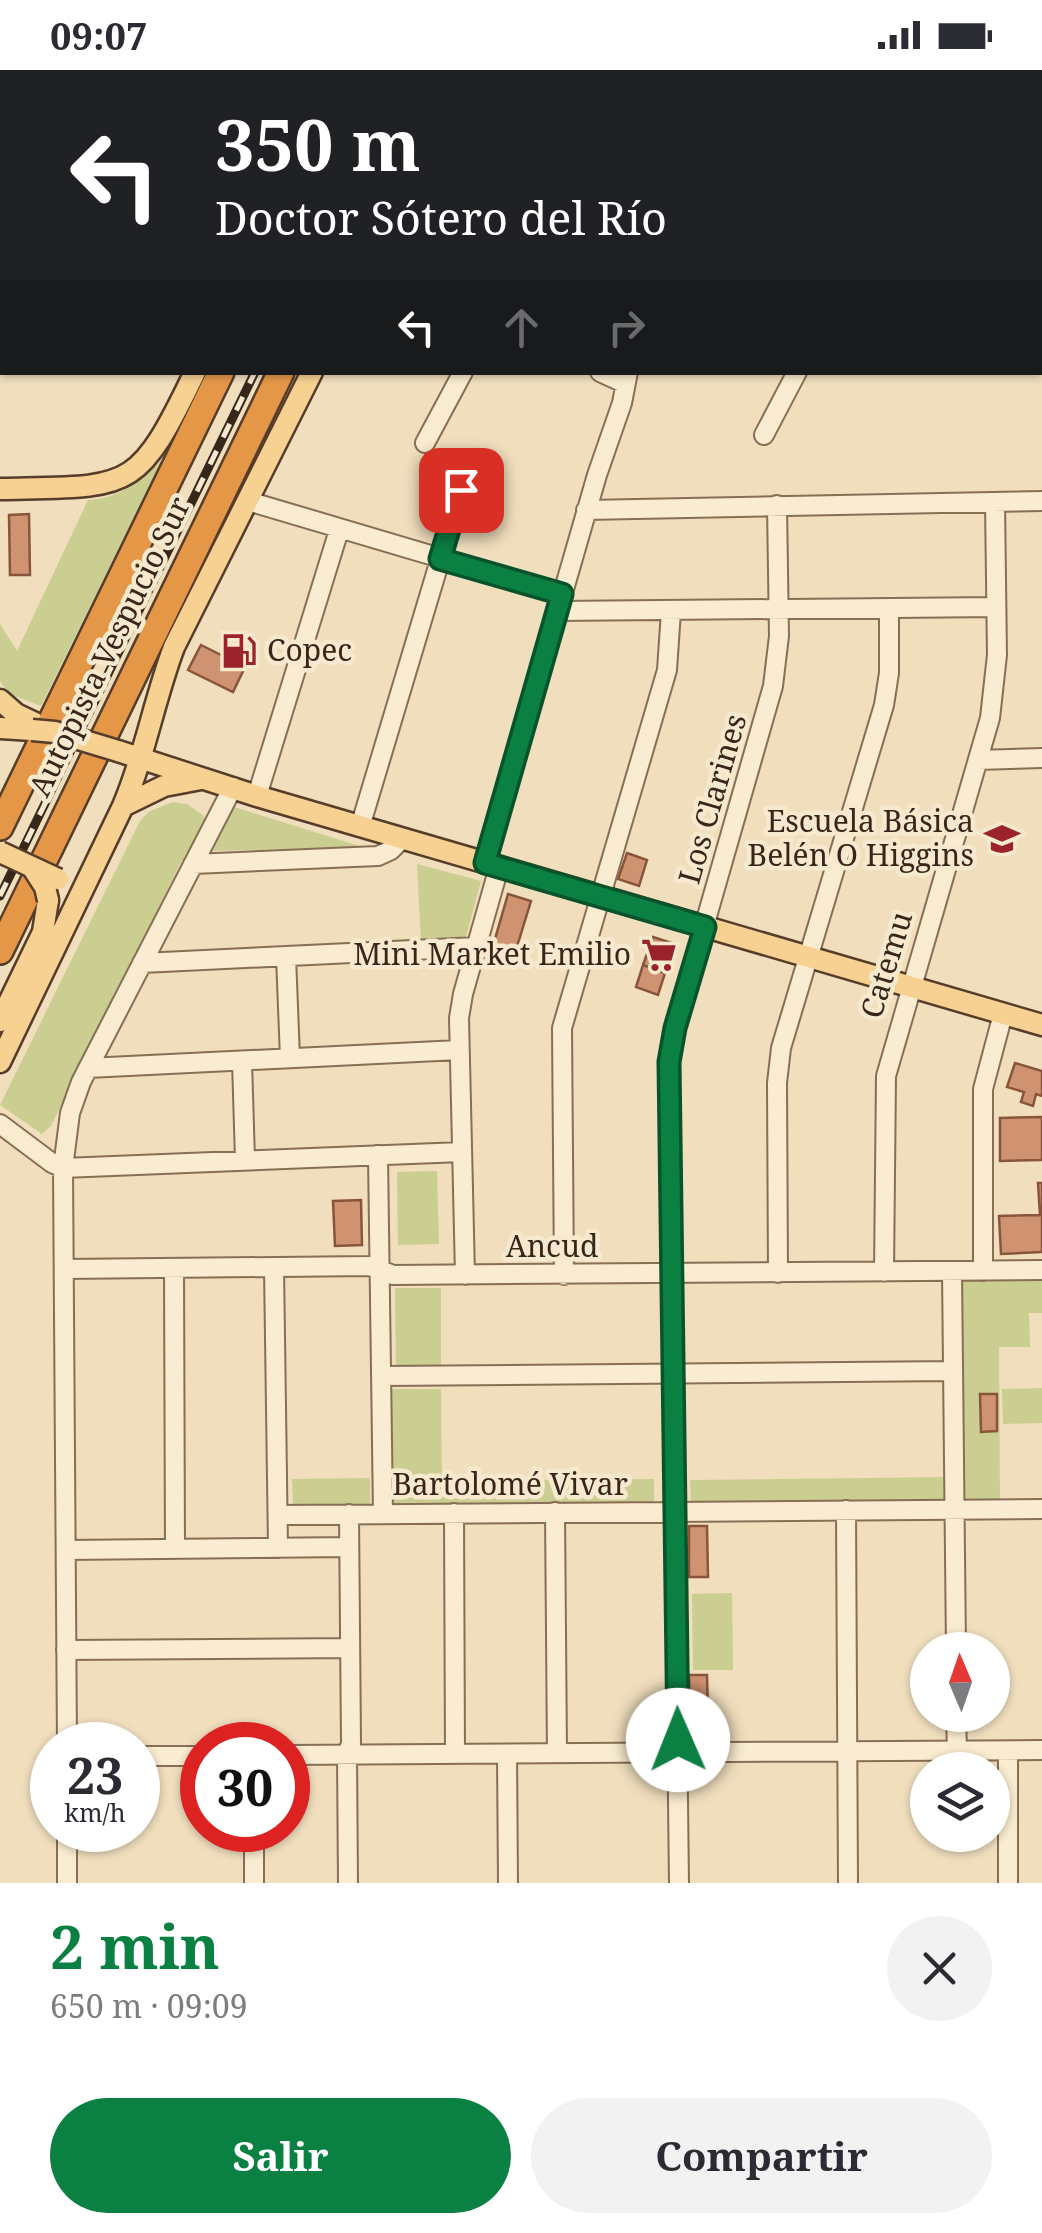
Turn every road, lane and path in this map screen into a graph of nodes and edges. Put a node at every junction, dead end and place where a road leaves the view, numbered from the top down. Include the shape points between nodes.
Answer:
1 (187, 375) edge
2 (220, 375) edge
3 (280, 375) edge
4 (311, 375) edge
5 (461, 375) edge
6 (795, 375) edge
7 (626, 378) edge
8 (764, 435) dead end
9 (426, 444) dead end
10 (0, 490) edge
11 (461, 490) dead end
12 (248, 501) junction
13 (995, 502) junction
14 (1042, 502) edge
15 (777, 505) junction
16 (586, 510) junction
17 (339, 530) junction
18 (440, 559) junction
19 (560, 602) junction
20 (996, 607) junction
21 (889, 608) junction
22 (778, 610) junction
23 (671, 611) junction
24 (0, 700) edge
25 (33, 727) junction
26 (0, 728) edge
27 (141, 758) junction
28 (1042, 758) edge
29 (978, 760) junction
30 (208, 779) junction
31 (232, 788) junction
32 (257, 796) junction
33 (123, 806) junction
34 (360, 827) junction
35 (0, 828) edge
36 (402, 838) junction
37 (0, 852) edge
38 (193, 864) junction
39 (492, 865) junction
40 (33, 869) junction
41 (90, 874) junction
42 (600, 896) junction
43 (705, 927) junction
44 (476, 947) junction
45 (0, 951) edge
46 (286, 956) junction
47 (808, 957) junction
48 (142, 963) junction
49 (909, 987) junction
50 (1004, 1014) junction
51 (0, 1021) edge
52 (1042, 1026) edge
53 (459, 1050) junction
54 (290, 1058) junction
55 (242, 1060) junction
56 (0, 1062) edge
57 (88, 1068) junction
58 (0, 1124) edge
59 (462, 1152) junction
60 (378, 1155) junction
61 (245, 1160) junction
62 (63, 1168) junction
63 (274, 1267) junction
64 (64, 1268) junction
65 (174, 1268) junction
66 (1042, 1270) edge
67 (381, 1271) junction
68 (952, 1271) junction
69 (983, 1271) junction
70 (884, 1272) junction
71 (778, 1273) junction
72 (564, 1274) junction
73 (672, 1274) junction
74 (466, 1275) junction
75 (952, 1372) junction
76 (674, 1374) junction
77 (382, 1376) junction
78 (954, 1509) junction
79 (846, 1510) junction
80 (1042, 1510) edge
81 (556, 1512) junction
82 (675, 1512) junction
83 (454, 1513) junction
84 (278, 1514) junction
85 (349, 1514) junction
86 (383, 1514) junction
87 (278, 1548) junction
88 (349, 1548) junction
89 (175, 1549) junction
90 (66, 1550) junction
91 (956, 1632) edge
92 (350, 1648) junction
93 (66, 1650) junction
94 (67, 1722) edge
95 (956, 1732) edge
96 (1042, 1750) edge
97 (957, 1751) junction
98 (1008, 1751) junction
99 (677, 1752) junction
100 (848, 1752) junction
101 (456, 1754) junction
102 (507, 1754) junction
103 (557, 1754) junction
104 (310, 1755) edge
105 (347, 1755) junction
106 (67, 1852) edge
107 (254, 1852) edge
108 (68, 1883) edge
109 (254, 1883) edge
110 (348, 1883) edge
111 (508, 1883) edge
112 (679, 1883) edge
113 (848, 1883) edge
114 (1008, 1883) edge

1 - 10 main road via 157,447 122,478 84,488
2 - 35 highway, Autopista Vespucio Sur
3 - 45 highway, Autopista Vespucio Sur
4 - 12 main road
5 - 9 street
6 - 8 street
7 - 16 street
11 - 18 street
12 - 17 street
12 - 27 main road via 174,648
13 - 14 street
13 - 15 street
13 - 20 street, Catemu
15 - 16 street
15 - 22 street, Los Clarines
16 - 19 street
17 - 18 street
17 - 32 street
18 - 19 street
18 - 34 street
19 - 23 street
19 - 39 street
20 - 21 street
20 - 29 street, Catemu via 993,700
21 - 22 street
21 - 47 street via 884,705
22 - 23 street
22 - 43 street, Los Clarines via 773,686
23 - 42 street via 667,670
24 - 25 main road
25 - 26 main road
25 - 27 main road, bridge
27 - 30 main road
27 - 33 main road
28 - 29 street
29 - 49 street, Catemu
30 - 31 main road
30 - 33 main road via 164,786
31 - 32 main road
31 - 38 street
32 - 34 main road
33 - 41 main road
34 - 36 main road
36 - 38 street via 378,856
36 - 39 main road
37 - 40 main road, bridge
38 - 48 street
39 - 42 main road
39 - 44 street
40 - 41 main road, bridge via 58,879
40 - 51 main road, bridge via 48,900 43,932
41 - 56 main road
42 - 43 main road
42 - 72 street via 561,1038
43 - 47 main road
43 - 73 street, Los Clarines via 670,1050
44 - 46 street
44 - 53 street via 460,1007
46 - 48 street
46 - 54 street
47 - 49 main road
47 - 71 street via 778,1071
48 - 57 street
49 - 50 main road
49 - 70 street, Catemu via 884,1090
50 - 52 main road
50 - 69 street via 983,1089
53 - 54 street
53 - 59 street
54 - 55 street
55 - 57 street
55 - 61 street
57 - 62 street via 70,1112
58 - 62 street
59 - 60 street
59 - 74 street
60 - 61 street
60 - 67 street
61 - 62 street
62 - 64 street
63 - 65 street, Ancud
63 - 67 street, Ancud
63 - 84 street
64 - 65 street, Ancud
64 - 90 street
65 - 89 street
66 - 69 street, Ancud
67 - 74 street, Ancud
67 - 77 street
68 - 69 street, Ancud
68 - 70 street, Ancud
68 - 75 street
70 - 71 street, Ancud
71 - 73 street, Ancud
72 - 73 street, Ancud
72 - 74 street, Ancud
73 - 76 street, Los Clarines
75 - 76 street
75 - 78 street
76 - 77 street
76 - 82 street, Los Clarines
77 - 86 street
78 - 79 street, Bartolomé Vivar
78 - 80 street, Bartolomé Vivar
78 - 91 street
79 - 82 street, Bartolomé Vivar
79 - 100 street
81 - 82 street, Bartolomé Vivar
81 - 83 street, Bartolomé Vivar
81 - 103 street
82 - 99 street, Los Clarines
83 - 86 street, Bartolomé Vivar
83 - 101 street
84 - 85 street, Bartolomé Vivar
84 - 87 street
85 - 86 street, Bartolomé Vivar
85 - 88 street
87 - 88 street
87 - 89 street
88 - 92 street
89 - 90 street
90 - 93 street
92 - 93 street
92 - 105 street
93 - 94 street
95 - 97 street
96 - 98 street
97 - 98 street
97 - 100 street
98 - 114 street
99 - 100 street
99 - 103 street
99 - 112 street, Los Clarines
100 - 113 street
101 - 102 street
101 - 105 street
102 - 103 street
102 - 111 street
104 - 105 street
105 - 110 street
106 - 108 street
107 - 109 street

